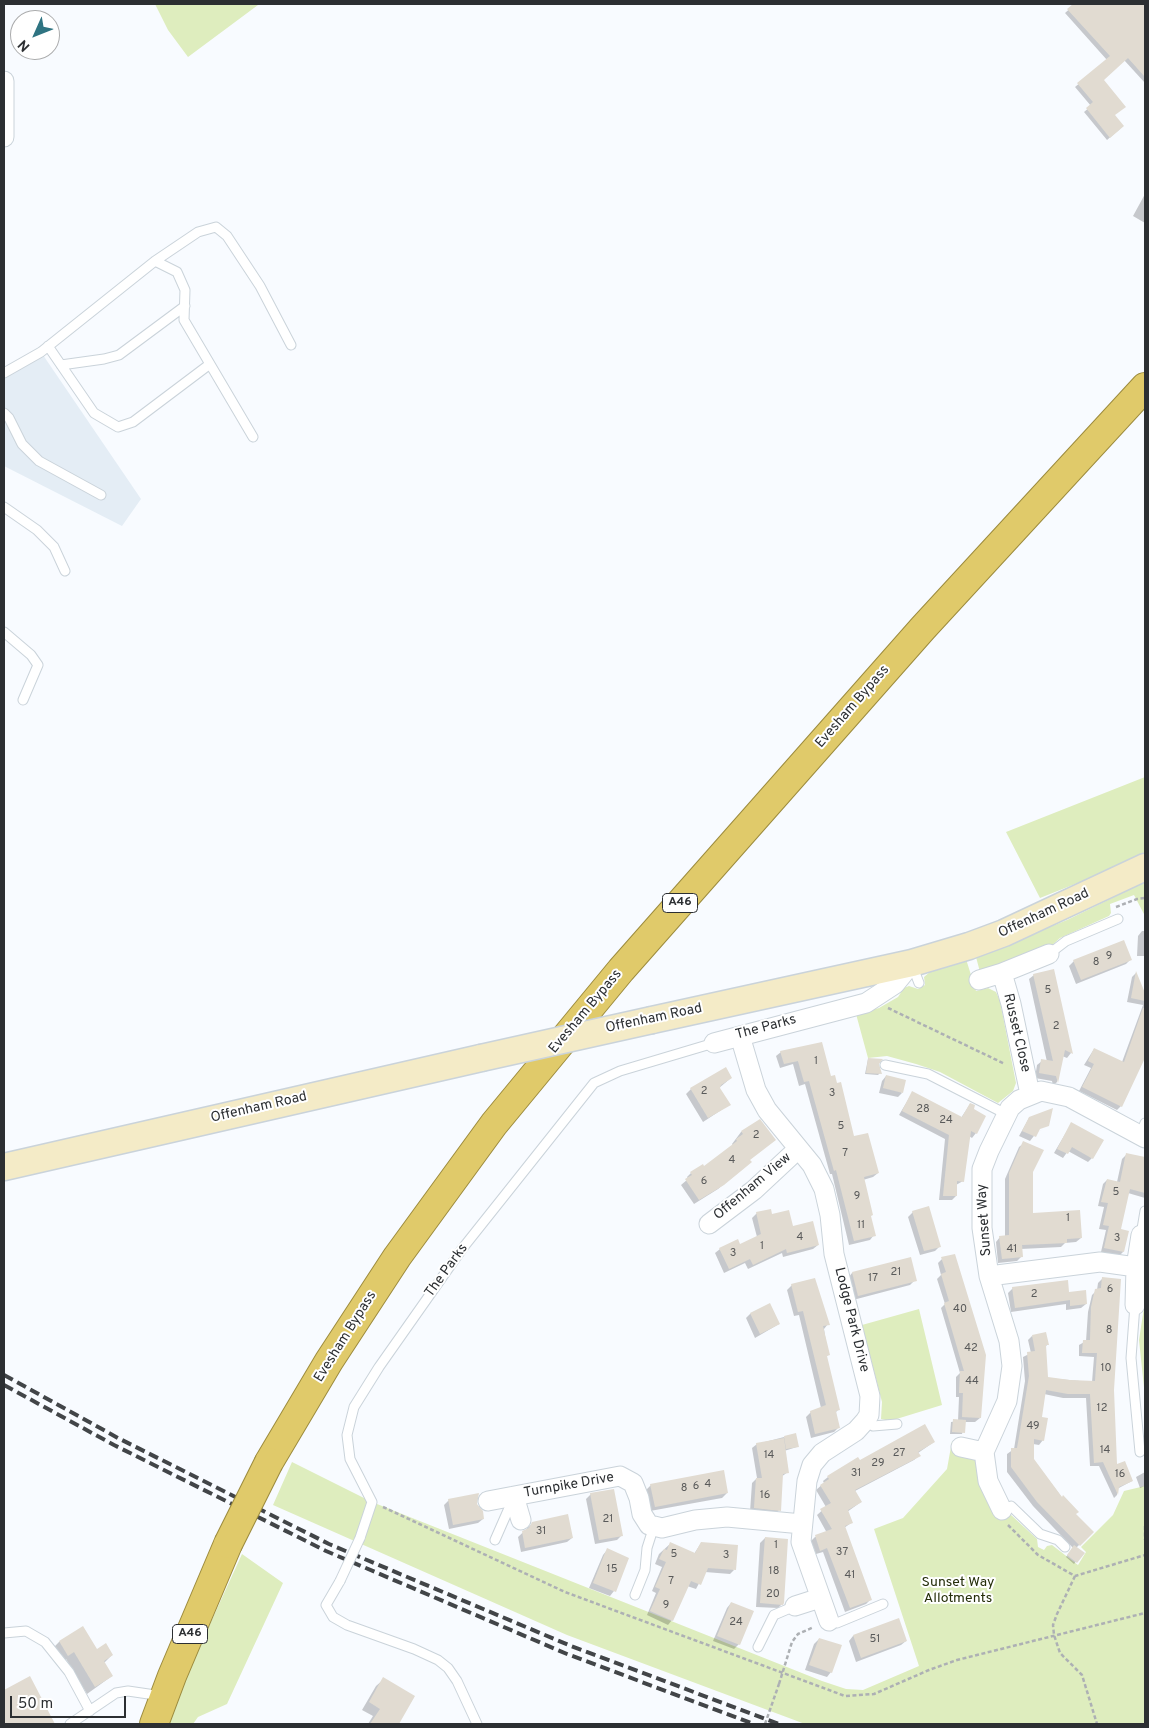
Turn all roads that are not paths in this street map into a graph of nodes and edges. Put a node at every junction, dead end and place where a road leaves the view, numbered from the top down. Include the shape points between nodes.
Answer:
1 (4, 81) edge
2 (4, 137) edge
3 (155, 261) junction
4 (184, 306) junction
5 (291, 345) dead end
6 (48, 346) junction
7 (210, 364) junction
8 (61, 365) junction
9 (4, 373) edge
10 (1145, 387) edge
11 (4, 413) edge
12 (253, 438) dead end
13 (101, 495) dead end
14 (4, 507) edge
15 (65, 571) dead end
16 (4, 632) edge
17 (23, 700) dead end
18 (1145, 866) edge
19 (1118, 919) road end
20 (1048, 954) joint
21 (915, 973) junction
22 (1002, 973) junction
23 (979, 980) dead end
24 (740, 1036) junction
25 (714, 1042) joint
26 (884, 1065) dead end
27 (1030, 1094) junction
28 (1006, 1114) junction
29 (1143, 1132) edge
30 (798, 1149) junction
31 (4, 1167) edge
32 (1145, 1212) edge
33 (709, 1224) dead end
34 (1141, 1235) joint
35 (1136, 1268) junction
36 (989, 1276) junction
37 (1135, 1306) joint
38 (865, 1421) junction
39 (897, 1424) dead end
40 (961, 1447) dead end
41 (984, 1452) junction
42 (1140, 1452) dead end
43 (514, 1496) junction
44 (488, 1501) dead end
45 (1002, 1510) joint
46 (520, 1520) dead end
47 (802, 1524) junction
48 (654, 1526) junction
49 (495, 1540) dead end
50 (1065, 1547) dead end
51 (635, 1595) dead end
52 (820, 1598) junction
53 (883, 1604) dead end
54 (795, 1606) joint
55 (829, 1621) joint
56 (4, 1633) edge
57 (758, 1647) dead end
58 (164, 1697) junction
59 (90, 1711) junction
60 (70, 1724) edge
61 (154, 1724) edge
62 (477, 1724) edge

1 - 2 street
3 - 4 lane via 177,272 185,290
3 - 5 lane via 198,232 216,227 227,236 260,286
3 - 6 lane
4 - 7 lane via 184,320
4 - 8 lane via 119,355
6 - 8 lane
6 - 9 lane
7 - 8 lane via 133,422 118,427 94,413
7 - 12 lane
10 - 58 highway, Evesham Bypass / A46, bridge via 930,620 620,970 494,1124 397,1257 269,1462 228,1544
11 - 13 lane via 22,444 39,462
14 - 15 lane via 37,530 54,547
16 - 17 lane via 38,665
18 - 21 main road, Offenham Road
19 - 20 lane via 1066,941
20 - 22 street, Russet Close
21 - 24 street, The Parks via 871,1000
21 - 31 main road, Offenham Road, bridge via 652,1020
22 - 23 street, Russet Close
22 - 27 street, Russet Close
24 - 25 street, The Parks
24 - 30 street, Lodge Park Drive via 756,1090 767,1110
25 - 62 lane, The Parks, bridge via 620,1070 594,1083 462,1249 354,1407 347,1435 350,1459 372,1502 360,1538 326,1605 333,1618 347,1625 438,1660 456,1681
26 - 28 lane via 928,1074
27 - 28 street, Sunset Way
27 - 29 street via 1052,1092
28 - 36 street, Sunset Way via 982,1169 982,1228
30 - 33 street, Offenham View via 754,1190
30 - 38 street, Lodge Park Drive via 812,1165 824,1189 834,1254 870,1396 869,1414
32 - 34 lane
34 - 35 street
35 - 36 street via 1100,1262
35 - 37 street
36 - 41 street, Sunset Way via 1009,1341 1012,1366 1006,1401
37 - 42 lane via 1131,1358
38 - 39 lane via 873,1426
38 - 47 street via 856,1431 822,1453 812,1465
40 - 41 street
41 - 45 street via 988,1481
43 - 44 street, Turnpike Drive
43 - 46 street, Turnpike Drive
43 - 48 street, Turnpike Drive via 620,1476 633,1483 642,1514 649,1525
43 - 49 lane
45 - 50 lane via 1012,1506 1044,1541 1058,1540
47 - 48 street via 727,1517 662,1528
47 - 52 street via 801,1542
48 - 51 lane via 645,1570
52 - 54 street
52 - 55 street
53 - 55 lane via 838,1623
54 - 57 lane via 774,1615
56 - 59 lane via 26,1631 45,1642 69,1672
58 - 59 lane via 116,1692
58 - 61 highway, Evesham Bypass / A46
59 - 60 lane

